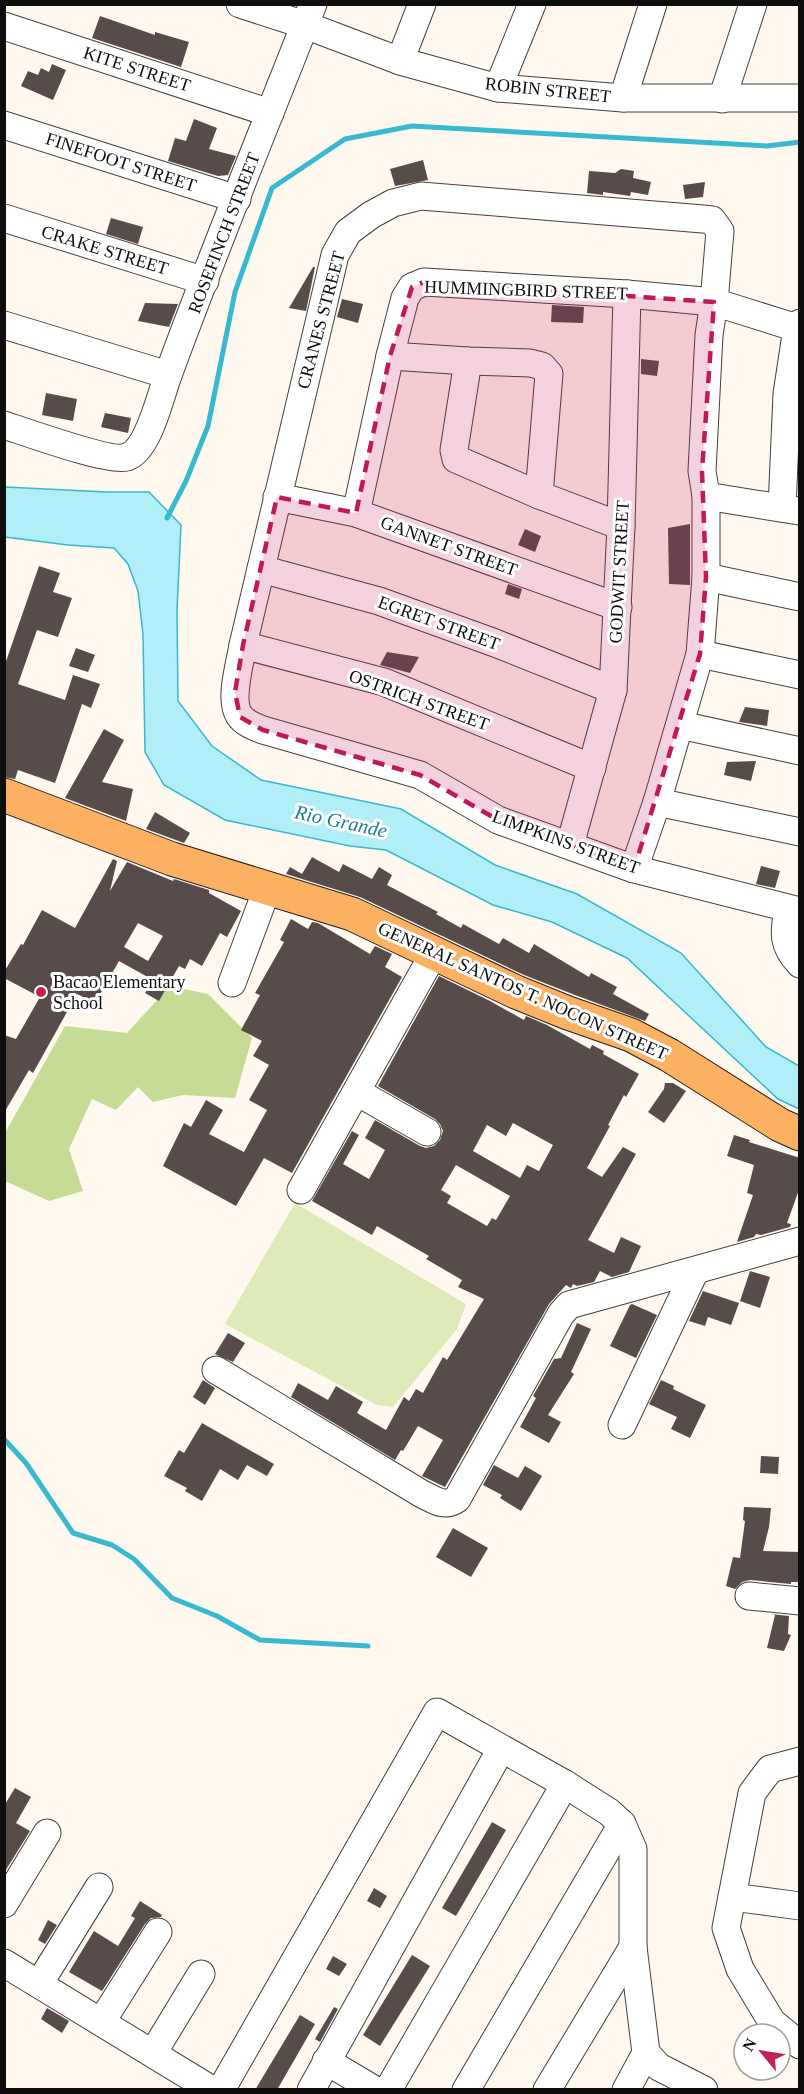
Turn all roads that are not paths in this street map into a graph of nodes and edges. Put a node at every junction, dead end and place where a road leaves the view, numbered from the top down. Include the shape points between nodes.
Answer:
1 (240, 4) edge
2 (423, 4) edge
3 (532, 4) edge
4 (653, 4) edge
5 (753, 4) edge
6 (309, 15) edge
7 (4, 26) edge
8 (400, 61) junction
9 (498, 88) junction
10 (623, 98) junction
11 (800, 98) edge
12 (722, 99) junction
13 (270, 113) junction
14 (4, 125) edge
15 (237, 199) junction
16 (4, 218) edge
17 (205, 281) junction
18 (627, 294) junction
19 (714, 302) junction
20 (4, 325) edge
21 (798, 326) edge
22 (390, 356) junction
23 (468, 362) junction
24 (168, 375) junction
25 (4, 425) edge
26 (539, 495) junction
27 (706, 496) junction
28 (277, 497) junction
29 (790, 510) edge
30 (356, 513) junction
31 (621, 526) junction
32 (261, 569) junction
33 (706, 577) junction
34 (800, 597) edge
35 (618, 607) junction
36 (243, 645) junction
37 (700, 654) junction
38 (800, 675) edge
39 (613, 690) junction
40 (240, 717) joint
41 (680, 725) junction
42 (800, 751) edge
43 (592, 768) junction
44 (4, 795) edge
45 (657, 802) junction
46 (800, 832) edge
47 (570, 845) junction
48 (634, 869) junction
49 (267, 889) junction
50 (794, 910) edge
51 (434, 953) junction
52 (800, 964) edge
53 (232, 983) dead end
54 (357, 1092) junction
55 (427, 1132) dead end
56 (800, 1134) edge
57 (301, 1190) dead end
58 (800, 1241) edge
59 (695, 1271) junction
60 (216, 1370) dead end
61 (622, 1425) dead end
62 (749, 1596) dead end
63 (800, 1601) edge
64 (501, 1749) junction
65 (800, 1761) edge
66 (565, 1784) junction
67 (622, 1824) junction
68 (47, 1833) dead end
69 (99, 1887) dead end
70 (732, 1897) junction
71 (4, 1904) edge
72 (800, 1905) edge
73 (158, 1932) dead end
74 (633, 1947) junction
75 (4, 1963) edge
76 (201, 1974) dead end
77 (39, 1984) junction
78 (102, 2021) junction
79 (800, 2045) edge
80 (153, 2053) junction
81 (646, 2054) junction
82 (326, 2061) junction
83 (701, 2089) edge
84 (212, 2090) edge
85 (221, 2090) edge
86 (311, 2090) edge
87 (375, 2090) edge
88 (388, 2090) edge
89 (466, 2090) edge
90 (547, 2090) edge
91 (626, 2090) edge

1 - 6 street, ROBIN STREET
2 - 8 street
3 - 9 street
4 - 10 street
5 - 12 street
6 - 8 street, ROBIN STREET
6 - 13 street, ROSEFINCH STREET
7 - 13 street, KITE STREET
8 - 9 street, ROBIN STREET
9 - 10 street, ROBIN STREET
10 - 12 street, ROBIN STREET
11 - 12 street, ROBIN STREET
13 - 15 street, ROSEFINCH STREET
14 - 15 street, FINEFOOT STREET
15 - 17 street, ROSEFINCH STREET
16 - 17 street, CRAKE STREET
17 - 24 street, ROSEFINCH STREET
18 - 19 street, HUMMINGBIRD STREET
18 - 22 street, HUMMINGBIRD STREET via 424,282 412,287 405,298
18 - 31 street, GODWIT STREET
19 - 21 street, HUMMINGBIRD STREET
19 - 27 street via 702,471
19 - 28 street, CRANES STREET via 720,231 712,220 421,196 393,202 348,232 335,255
20 - 24 street
21 - 29 street via 787,394
22 - 23 street
22 - 30 street, HUMMINGBIRD STREET
23 - 26 street via 454,450 456,459
23 - 26 street via 530,363 542,366 549,374
24 - 25 street, ROSEFINCH STREET via 145,438 129,457 110,458
26 - 31 street
27 - 29 street
27 - 33 street
28 - 30 street, GANNET STREET
28 - 32 street, CRANES STREET
30 - 35 street, GANNET STREET
31 - 35 street, GODWIT STREET
32 - 36 street, CRANES STREET
32 - 39 street, EGRET STREET via 379,601
33 - 34 street
33 - 37 street
35 - 39 street, GODWIT STREET
36 - 40 street, CRANES STREET via 235,692
36 - 43 street, OSTRICH STREET via 384,682
37 - 38 street
37 - 41 street
39 - 43 street, GODWIT STREET
40 - 47 street, LIMPKINS STREET via 263,730 420,776 498,820
41 - 42 street
41 - 45 street
43 - 47 street, GODWIT STREET
44 - 49 main road, GENERAL SANTOS T. NOCON STREET via 172,859
45 - 46 street
45 - 48 street
47 - 48 street, LIMPKINS STREET
48 - 50 street, LIMPKINS STREET
49 - 51 main road, GENERAL SANTOS T. NOCON STREET via 352,914
49 - 53 street
50 - 52 street via 785,931 786,943
51 - 54 street
51 - 56 main road, GENERAL SANTOS T. NOCON STREET via 516,992 631,1035
54 - 55 street
54 - 57 street
58 - 59 street
59 - 60 street via 569,1305 457,1499 450,1504 441,1504 422,1494
59 - 61 street
62 - 63 street
64 - 66 street
64 - 82 street
64 - 85 street via 437,1712
65 - 70 street via 770,1768 752,1793
66 - 67 street
66 - 88 street
67 - 74 street via 633,1849
67 - 89 street
68 - 71 street
69 - 77 street
70 - 72 street
70 - 79 street via 726,1928 740,1969 772,2022
73 - 78 street
74 - 81 street
74 - 90 street
75 - 77 street
76 - 80 street
77 - 78 street
78 - 80 street
80 - 84 street
81 - 83 street via 658,2067
81 - 91 street
82 - 86 street
82 - 87 street

